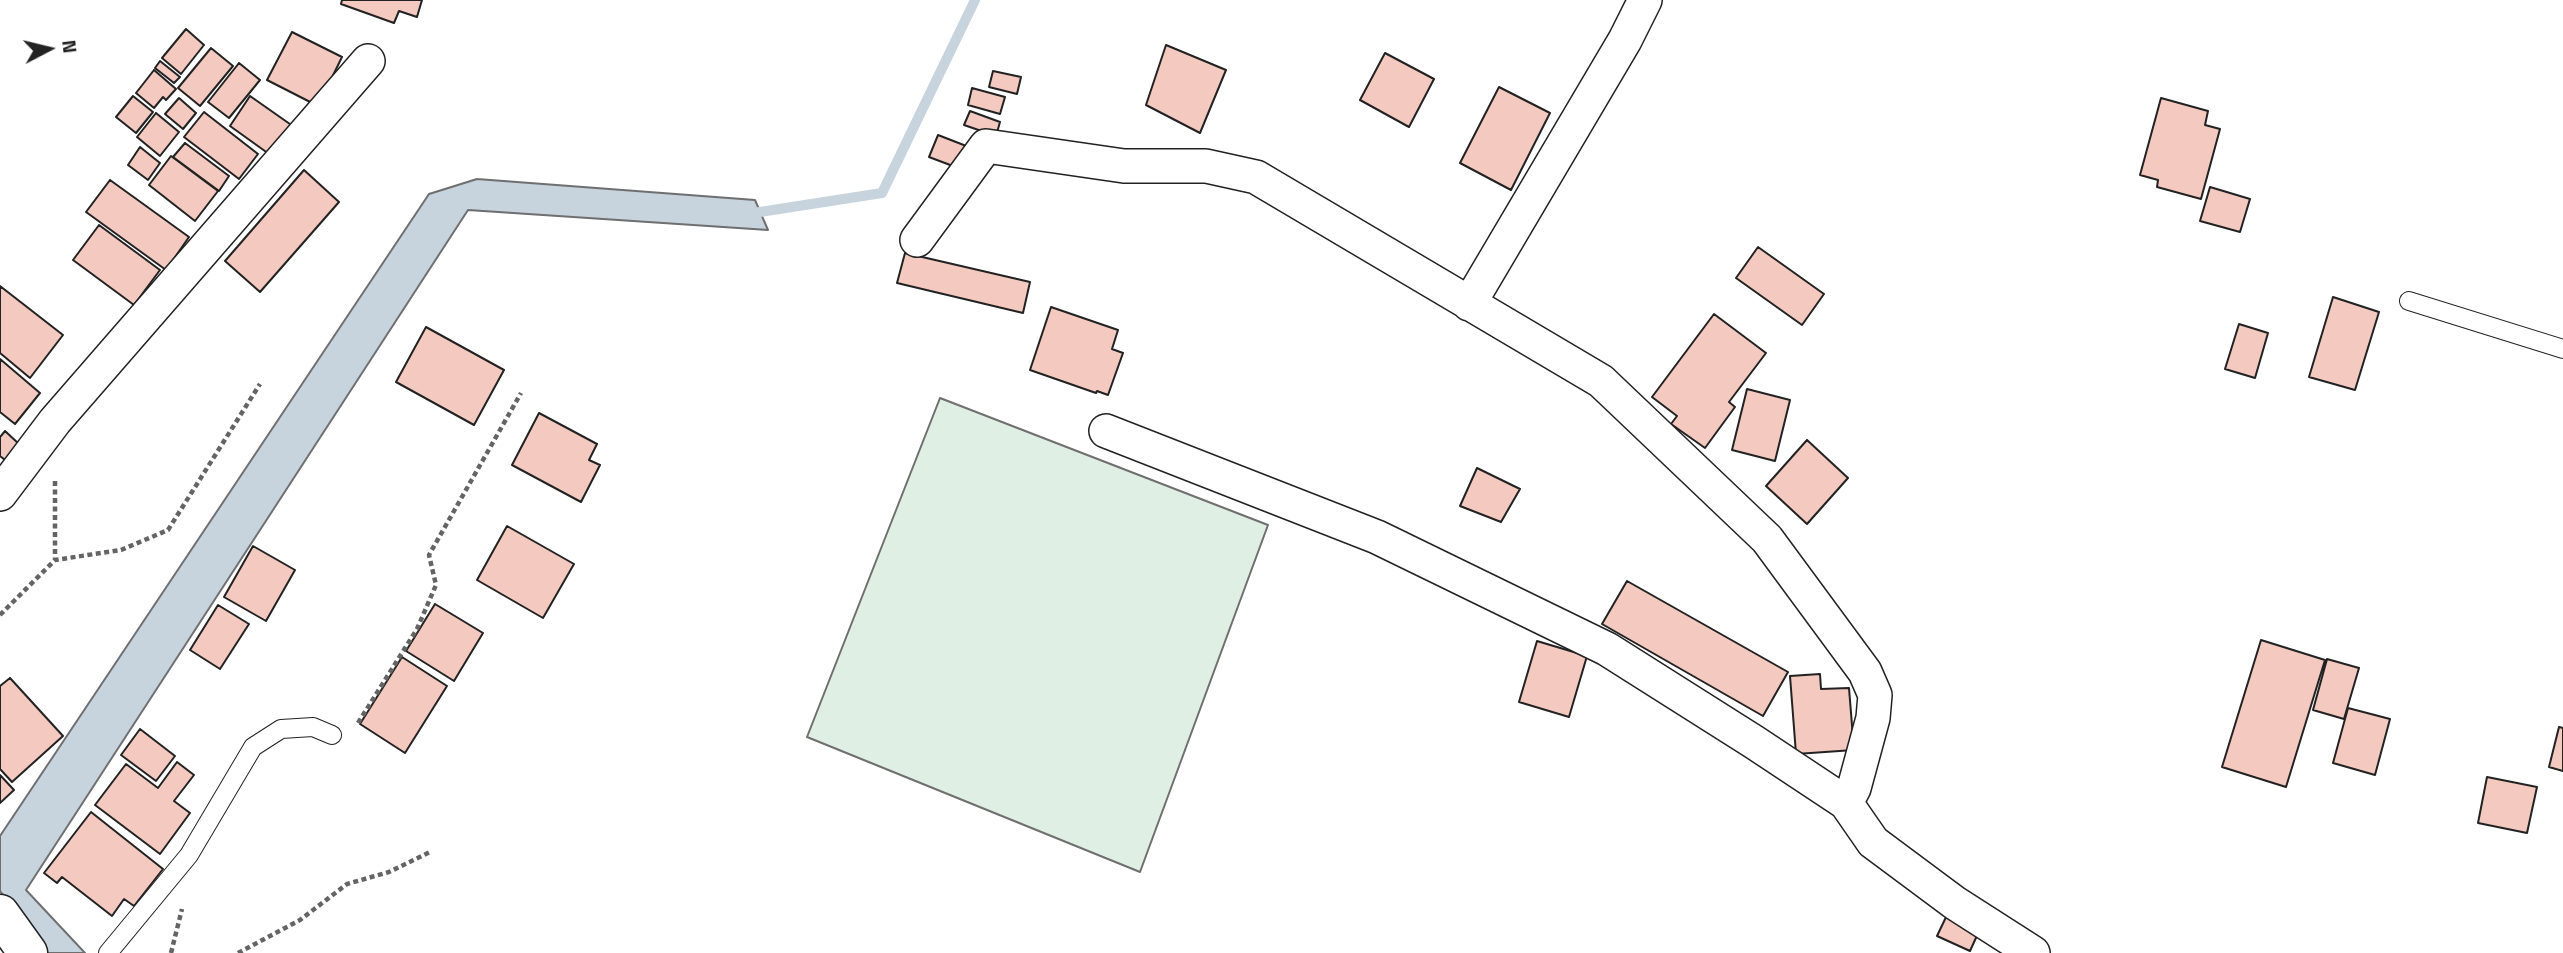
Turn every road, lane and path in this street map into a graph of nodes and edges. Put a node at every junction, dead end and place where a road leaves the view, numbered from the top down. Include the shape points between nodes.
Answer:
1 (1645, 0) edge
2 (368, 61) dead end
3 (917, 240) dead end
4 (2409, 301) dead end
5 (1469, 304) junction
6 (2563, 349) edge
7 (260, 384) dead end
8 (522, 393) dead end
9 (55, 421) junction
10 (1106, 431) dead end
11 (0, 494) edge
12 (55, 560) junction
13 (0, 615) edge
14 (332, 735) joint
15 (1846, 803) junction
16 (430, 852) dead end
17 (0, 914) edge
18 (28, 953) edge
19 (108, 953) edge
20 (238, 953) edge
21 (2033, 953) edge

1 - 5 street
2 - 9 street
3 - 5 street via 986,146 1124,166 1206,166 1256,177
4 - 6 lane
5 - 15 street via 1601,381 1768,539 1865,673 1875,695 1873,718
7 - 12 path via 168,530 121,550
8 - 14 path via 429,555 436,585 417,629 356,725
9 - 11 street
9 - 12 path
10 - 15 street via 1377,537 1607,649
12 - 13 path
14 - 19 lane via 313,727 281,729 253,747 189,855
15 - 21 street via 1873,842
16 - 20 path via 389,872 347,884 300,920
17 - 18 street

